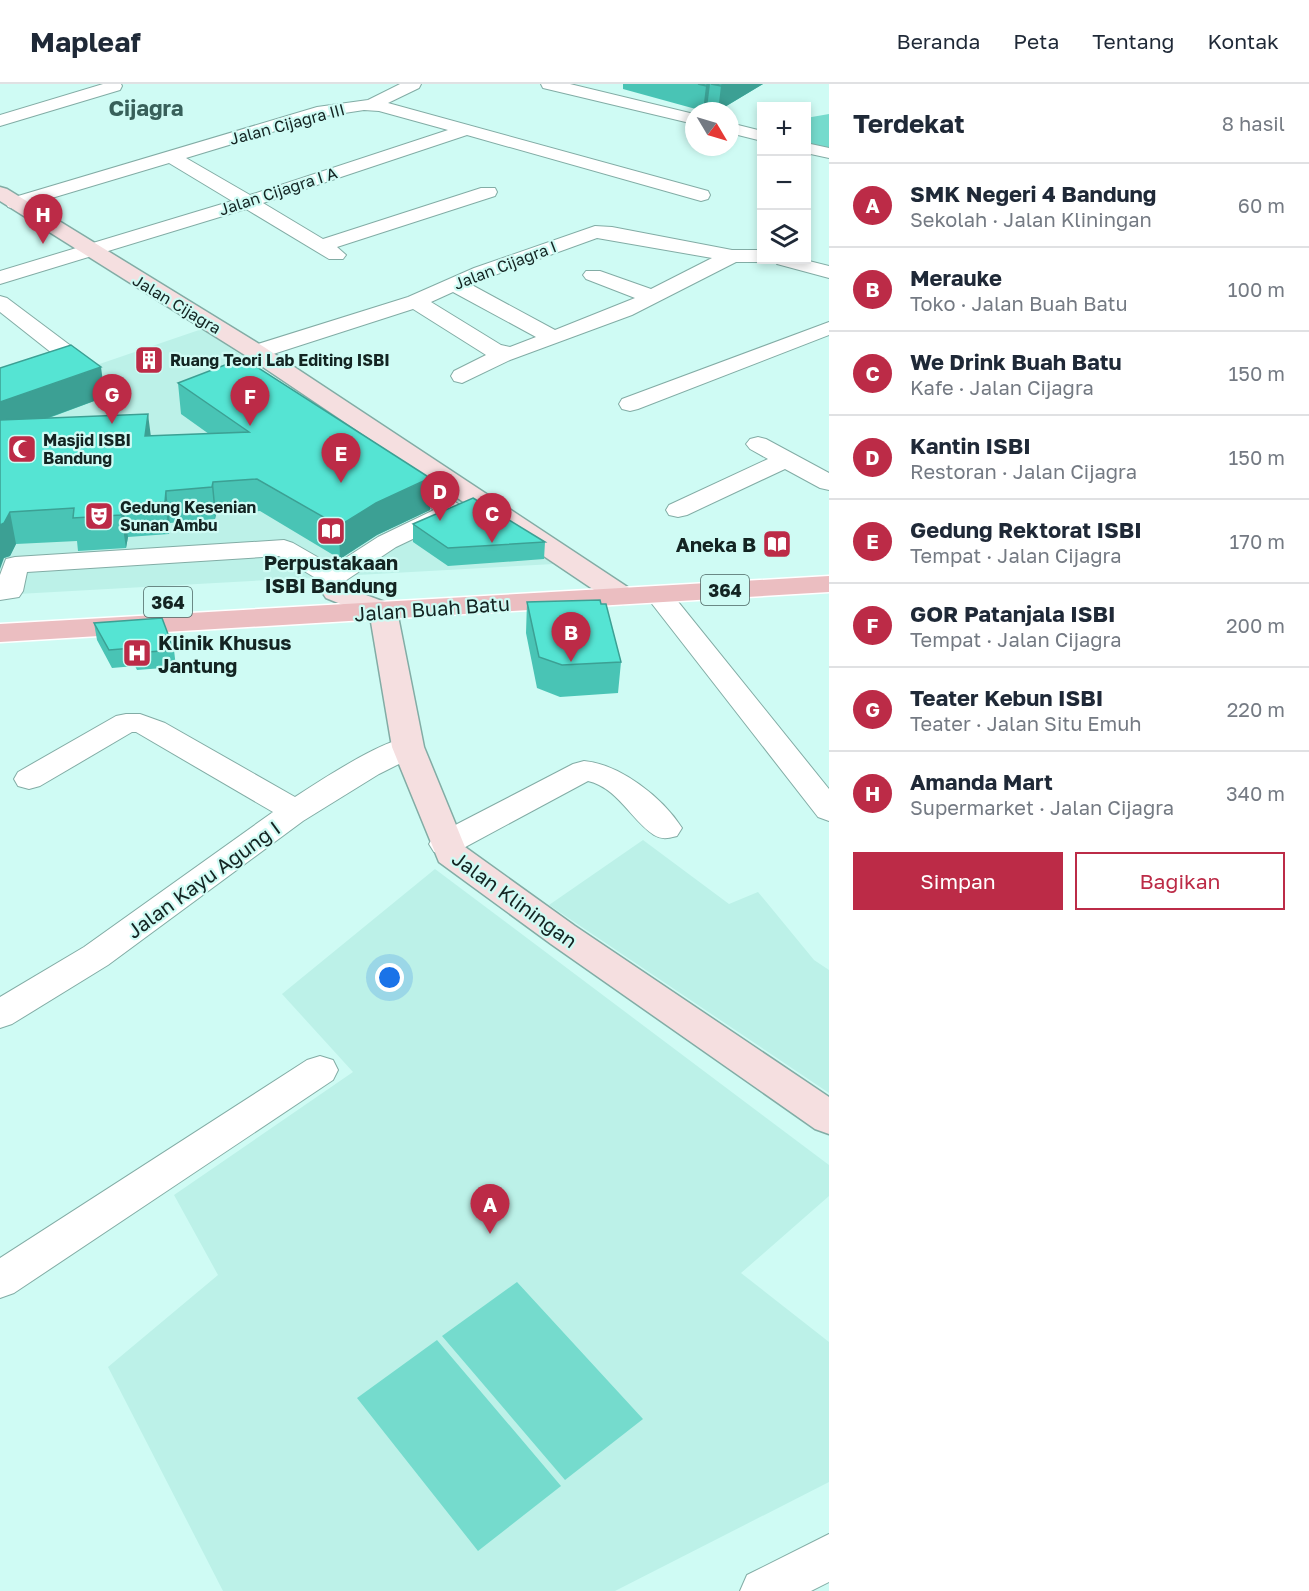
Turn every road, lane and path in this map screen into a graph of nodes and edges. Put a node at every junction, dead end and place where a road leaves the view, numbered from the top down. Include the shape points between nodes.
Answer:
1 (413, 84) edge
2 (549, 84) edge
3 (114, 86) dead end
4 (372, 105) junction
5 (685, 117) edge
6 (0, 121) edge
7 (466, 130) junction
8 (739, 130) edge
9 (757, 135) edge
10 (811, 149) edge
11 (829, 153) edge
12 (171, 156) junction
13 (488, 192) dead end
14 (701, 195) dead end
15 (7, 198) edge
16 (248, 202) junction
17 (89, 250) junction
18 (732, 256) junction
19 (757, 256) edge
20 (799, 264) edge
21 (829, 272) edge
22 (593, 275) dead end
23 (0, 278) edge
24 (454, 284) junction
25 (652, 297) junction
26 (416, 301) junction
27 (0, 302) edge
28 (829, 328) edge
29 (554, 338) junction
30 (256, 352) junction
31 (505, 354) junction
32 (75, 360) edge
33 (283, 370) junction
34 (462, 376) dead end
35 (630, 404) dead end
36 (758, 444) dead end
37 (787, 459) junction
38 (829, 483) edge
39 (678, 510) dead end
40 (829, 564) edge
41 (594, 577) junction
42 (829, 584) edge
43 (0, 592) edge
44 (336, 592) junction
45 (658, 594) junction
46 (622, 596) junction
47 (383, 611) junction
48 (0, 612) edge
49 (0, 633) edge
50 (408, 747) junction
51 (29, 779) dead end
52 (819, 781) edge
53 (829, 810) edge
54 (297, 812) junction
55 (666, 828) dead end
56 (446, 844) junction
57 (0, 1014) edge
58 (320, 1070) dead end
59 (829, 1118) edge
60 (0, 1280) edge
61 (829, 1557) edge
62 (763, 1591) edge

1 - 4 street
2 - 5 street
3 - 6 street
4 - 7 street, Jalan Cijagra III
4 - 12 street, Jalan Cijagra III via 323,111
7 - 14 street, Jalan Cijagra III
7 - 16 street, Jalan Cijagra I A
8 - 9 street
10 - 11 street
12 - 15 street, Jalan Cijagra III
12 - 16 street
13 - 16 street via 329,250
15 - 17 street, Jalan Cijagra
16 - 17 street, Jalan Cijagra I A
17 - 23 street, Jalan Cijagra I A
17 - 30 street, Jalan Cijagra
18 - 19 street, Jalan Cijagra I
18 - 24 street, Jalan Cijagra I via 595,232
18 - 25 street
20 - 21 street
22 - 25 street
24 - 26 street, Jalan Cijagra I
24 - 29 street
25 - 29 street
26 - 30 street, Jalan Cijagra I
26 - 31 street
27 - 32 street
28 - 35 street
29 - 31 street
30 - 33 street, Jalan Cijagra
31 - 34 street
33 - 41 street, Jalan Cijagra
33 - 43 street via 259,379 452,511 387,542 333,577 284,548 15,565 10,591
36 - 37 street
37 - 38 street
37 - 39 street
40 - 41 main road, Jalan Buah Batu / 364
41 - 44 main road, Jalan Buah Batu / 364
41 - 46 street, Jalan Cijagra
42 - 45 main road, Jalan Buah Batu / 364
44 - 47 street
44 - 48 main road, Jalan Buah Batu / 364
45 - 46 main road, Jalan Buah Batu / 364
45 - 52 street
46 - 47 main road, Jalan Buah Batu / 364
47 - 49 main road, Jalan Buah Batu / 364
47 - 50 street, Jalan Kliningan
50 - 54 street, Jalan Kayu Agung I via 381,759
50 - 56 street, Jalan Kliningan
51 - 54 street via 133,722 155,730
52 - 53 street
54 - 57 street, Jalan Kayu Agung I via 107,949
55 - 56 street via 611,778 594,770 584,771
56 - 59 street, Jalan Kliningan via 455,859
58 - 60 street
61 - 62 street

